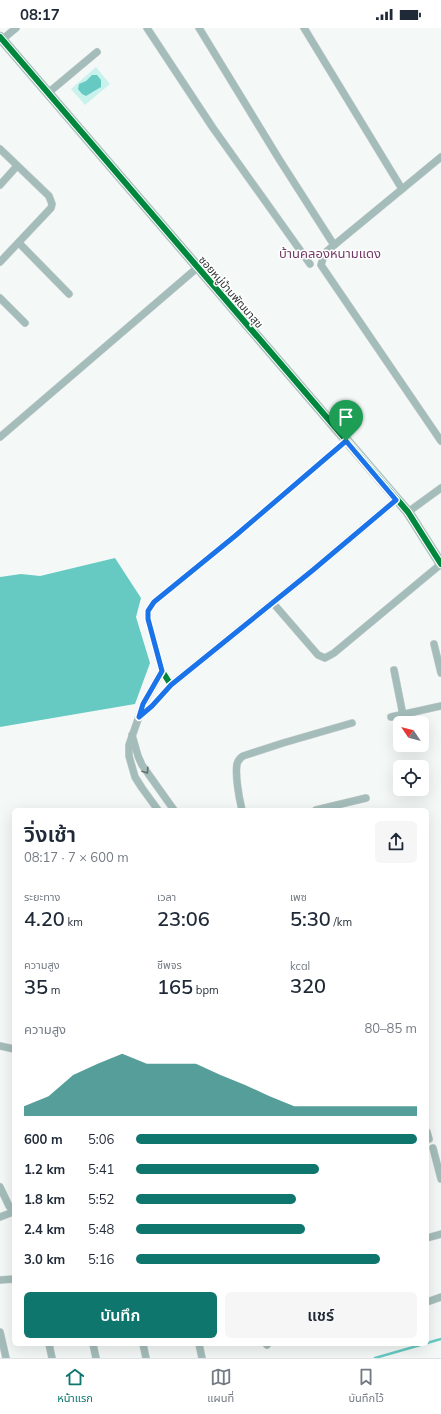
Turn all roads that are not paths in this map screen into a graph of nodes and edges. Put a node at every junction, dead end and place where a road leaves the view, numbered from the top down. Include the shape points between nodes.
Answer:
1 (16, 28) edge
2 (147, 28) edge
3 (199, 28) edge
4 (304, 28) edge
5 (1, 37) edge
6 (97, 52) dead end
7 (48, 93) junction
8 (0, 149) edge
9 (441, 157) edge
10 (18, 166) junction
11 (0, 185) edge
12 (402, 188) junction
13 (19, 243) junction
14 (334, 245) junction
15 (0, 262) edge
16 (310, 264) dead end
17 (197, 268) junction
18 (69, 294) dead end
19 (0, 298) edge
20 (25, 322) dead end
21 (0, 437) edge
22 (346, 441) junction
23 (441, 441) edge
24 (441, 488) edge
25 (396, 500) junction
26 (408, 512) junction
27 (441, 564) edge
28 (273, 602) junction
29 (434, 644) dead end
30 (394, 670) dead end
31 (162, 671) junction
32 (441, 673) edge
33 (171, 685) junction
34 (441, 706) edge
35 (403, 715) junction
36 (139, 717) junction
37 (391, 718) dead end
38 (352, 723) dead end
39 (132, 735) junction
40 (366, 798) dead end
41 (157, 808) edge
42 (173, 808) edge
43 (242, 808) edge
44 (324, 808) edge
45 (0, 1046) edge
46 (12, 1049) edge
47 (433, 1148) dead end
48 (441, 1179) edge
49 (0, 1187) edge
50 (12, 1210) edge
51 (12, 1213) edge
52 (0, 1218) edge
53 (441, 1234) edge
54 (429, 1237) edge
55 (12, 1279) edge
56 (0, 1280) edge
57 (441, 1297) edge
58 (429, 1301) edge
59 (0, 1332) edge
60 (49, 1346) edge
61 (94, 1346) edge
62 (143, 1346) edge
63 (199, 1346) edge
64 (6, 1358) edge
65 (52, 1358) edge
66 (96, 1358) edge
67 (146, 1358) edge
68 (202, 1358) edge

1 - 5 street
2 - 16 street via 213,128
3 - 14 street
4 - 12 street
5 - 7 street, ซอยหมู่บ้านพัฒนาสุข
6 - 7 street
7 - 17 street, ซอยหมู่บ้านพัฒนาสุข
8 - 10 street
9 - 12 street
10 - 11 street
10 - 13 street via 49,196 52,204
12 - 14 street
13 - 15 street
13 - 18 street
14 - 23 street via 324,255 324,270
17 - 21 street
17 - 22 street, ซอยหมู่บ้านพัฒนาสุข
19 - 20 street
22 - 25 street, ซอยหมู่บ้านพัฒนาสุข
22 - 31 street via 154,602 148,611 148,619
24 - 26 street
25 - 26 street, ซอยหมู่บ้านพัฒนาสุข
25 - 28 street
26 - 27 street, ซอยหมู่บ้านพัฒนาสุข
27 - 28 street via 325,658 318,655
28 - 33 street
29 - 32 street
30 - 35 street
31 - 33 street
31 - 36 street via 143,704
33 - 36 street
34 - 35 street
35 - 37 street
36 - 39 street
38 - 43 street via 243,756 237,764
39 - 41 street via 129,751 131,766 135,777
39 -> 42 street via 142,764
40 - 44 street
45 - 46 street
47 - 48 street
49 - 50 street
51 - 52 street
53 - 54 street
55 - 56 street
57 - 58 street
59 - 64 street
60 - 65 street
61 - 66 street
62 - 67 street
63 - 68 street

